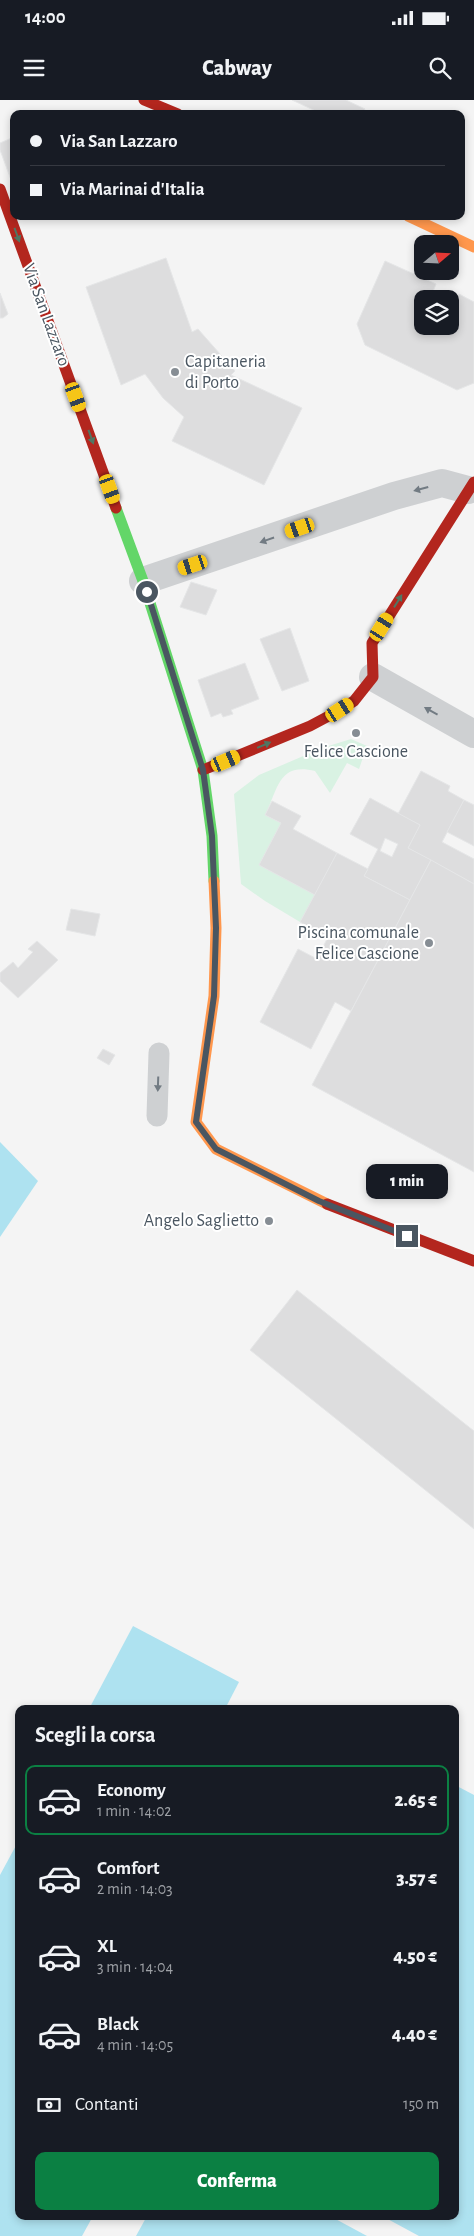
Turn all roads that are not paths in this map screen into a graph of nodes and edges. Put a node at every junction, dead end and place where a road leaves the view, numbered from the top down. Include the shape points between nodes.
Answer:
1 (144, 100) edge
2 (168, 110) edge
3 (0, 189) edge
4 (10, 216) edge
5 (11, 220) edge
6 (417, 220) edge
7 (474, 247) edge
8 (471, 486) edge
9 (144, 581) junction
10 (373, 677) junction
11 (474, 734) edge
12 (203, 770) junction
13 (159, 1053) dead end
14 (156, 1116) dead end
15 (474, 1261) edge

1 - 2 street
3 -> 4 street, Via San Lazzaro
5 -> 9 street, Via San Lazzaro
6 - 7 street
8 -> 9 street via 442,484 394,496
10 -> 8 street via 372,643
9 - 12 street, Via San Lazzaro
11 -> 10 street
12 -> 10 street via 310,726 340,710 354,701
12 - 15 street, Via San Lazzaro via 212,836 216,928 214,996 196,1122 216,1149 319,1201
13 -> 14 lane

